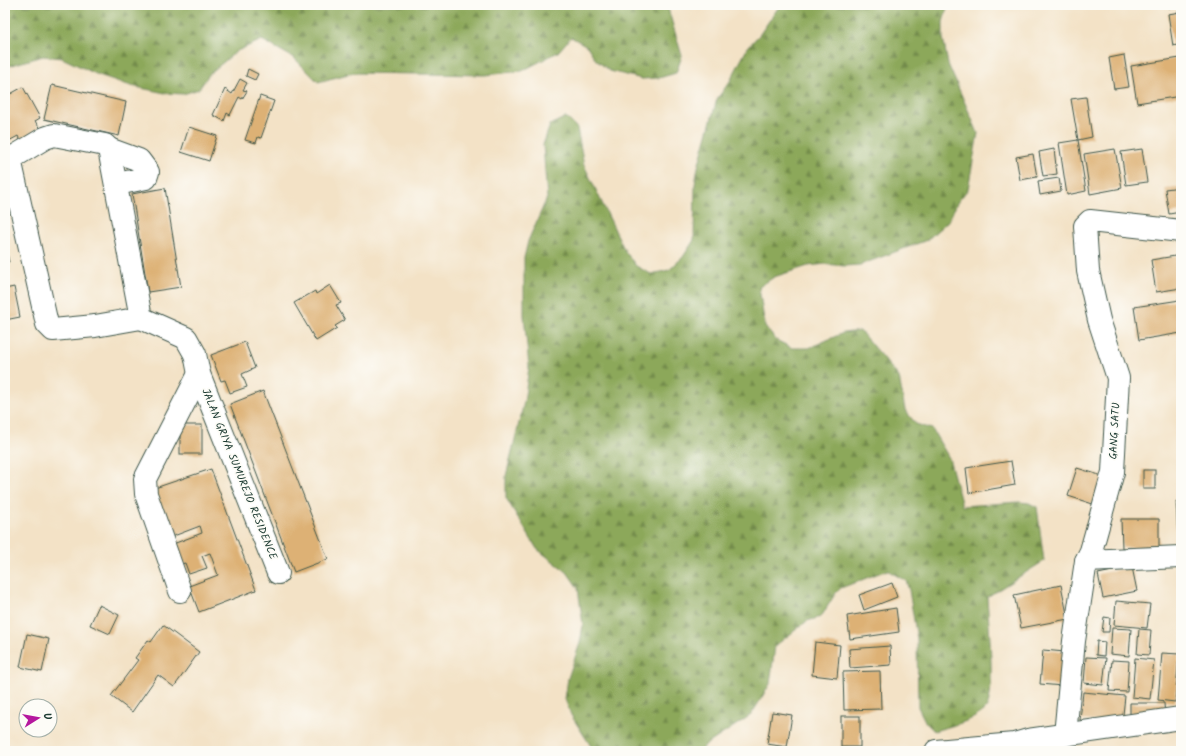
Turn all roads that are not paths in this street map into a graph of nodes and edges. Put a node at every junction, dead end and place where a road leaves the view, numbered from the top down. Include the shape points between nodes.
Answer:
1 (109, 149) junction
2 (8, 160) edge
3 (117, 184) junction
4 (1181, 231) edge
5 (142, 318) junction
6 (199, 374) junction
7 (1181, 557) edge
8 (1086, 561) junction
9 (278, 573) dead end
10 (180, 591) dead end
11 (1181, 718) edge
12 (1065, 735) junction
13 (1014, 747) edge
14 (936, 751) edge

1 - 2 street via 105,145 54,135
1 - 3 street
1 - 3 street via 139,160 148,172 146,178
2 - 5 street via 47,324 53,330
3 - 5 street
4 - 8 street, GANG SATU via 1092,222 1085,226 1088,271 1118,378 1113,472
5 - 6 street, JALAN GRIYA SUMUREJO RESIDENCE via 186,338 195,354
6 - 9 street, JALAN GRIYA SUMUREJO RESIDENCE
6 - 10 street, JALAN GRIYA SUMUREJO RESIDENCE via 145,479 146,494
7 - 8 street
8 - 12 street, GANG SATU via 1074,641
11 - 12 street
12 - 13 street
13 - 14 street

